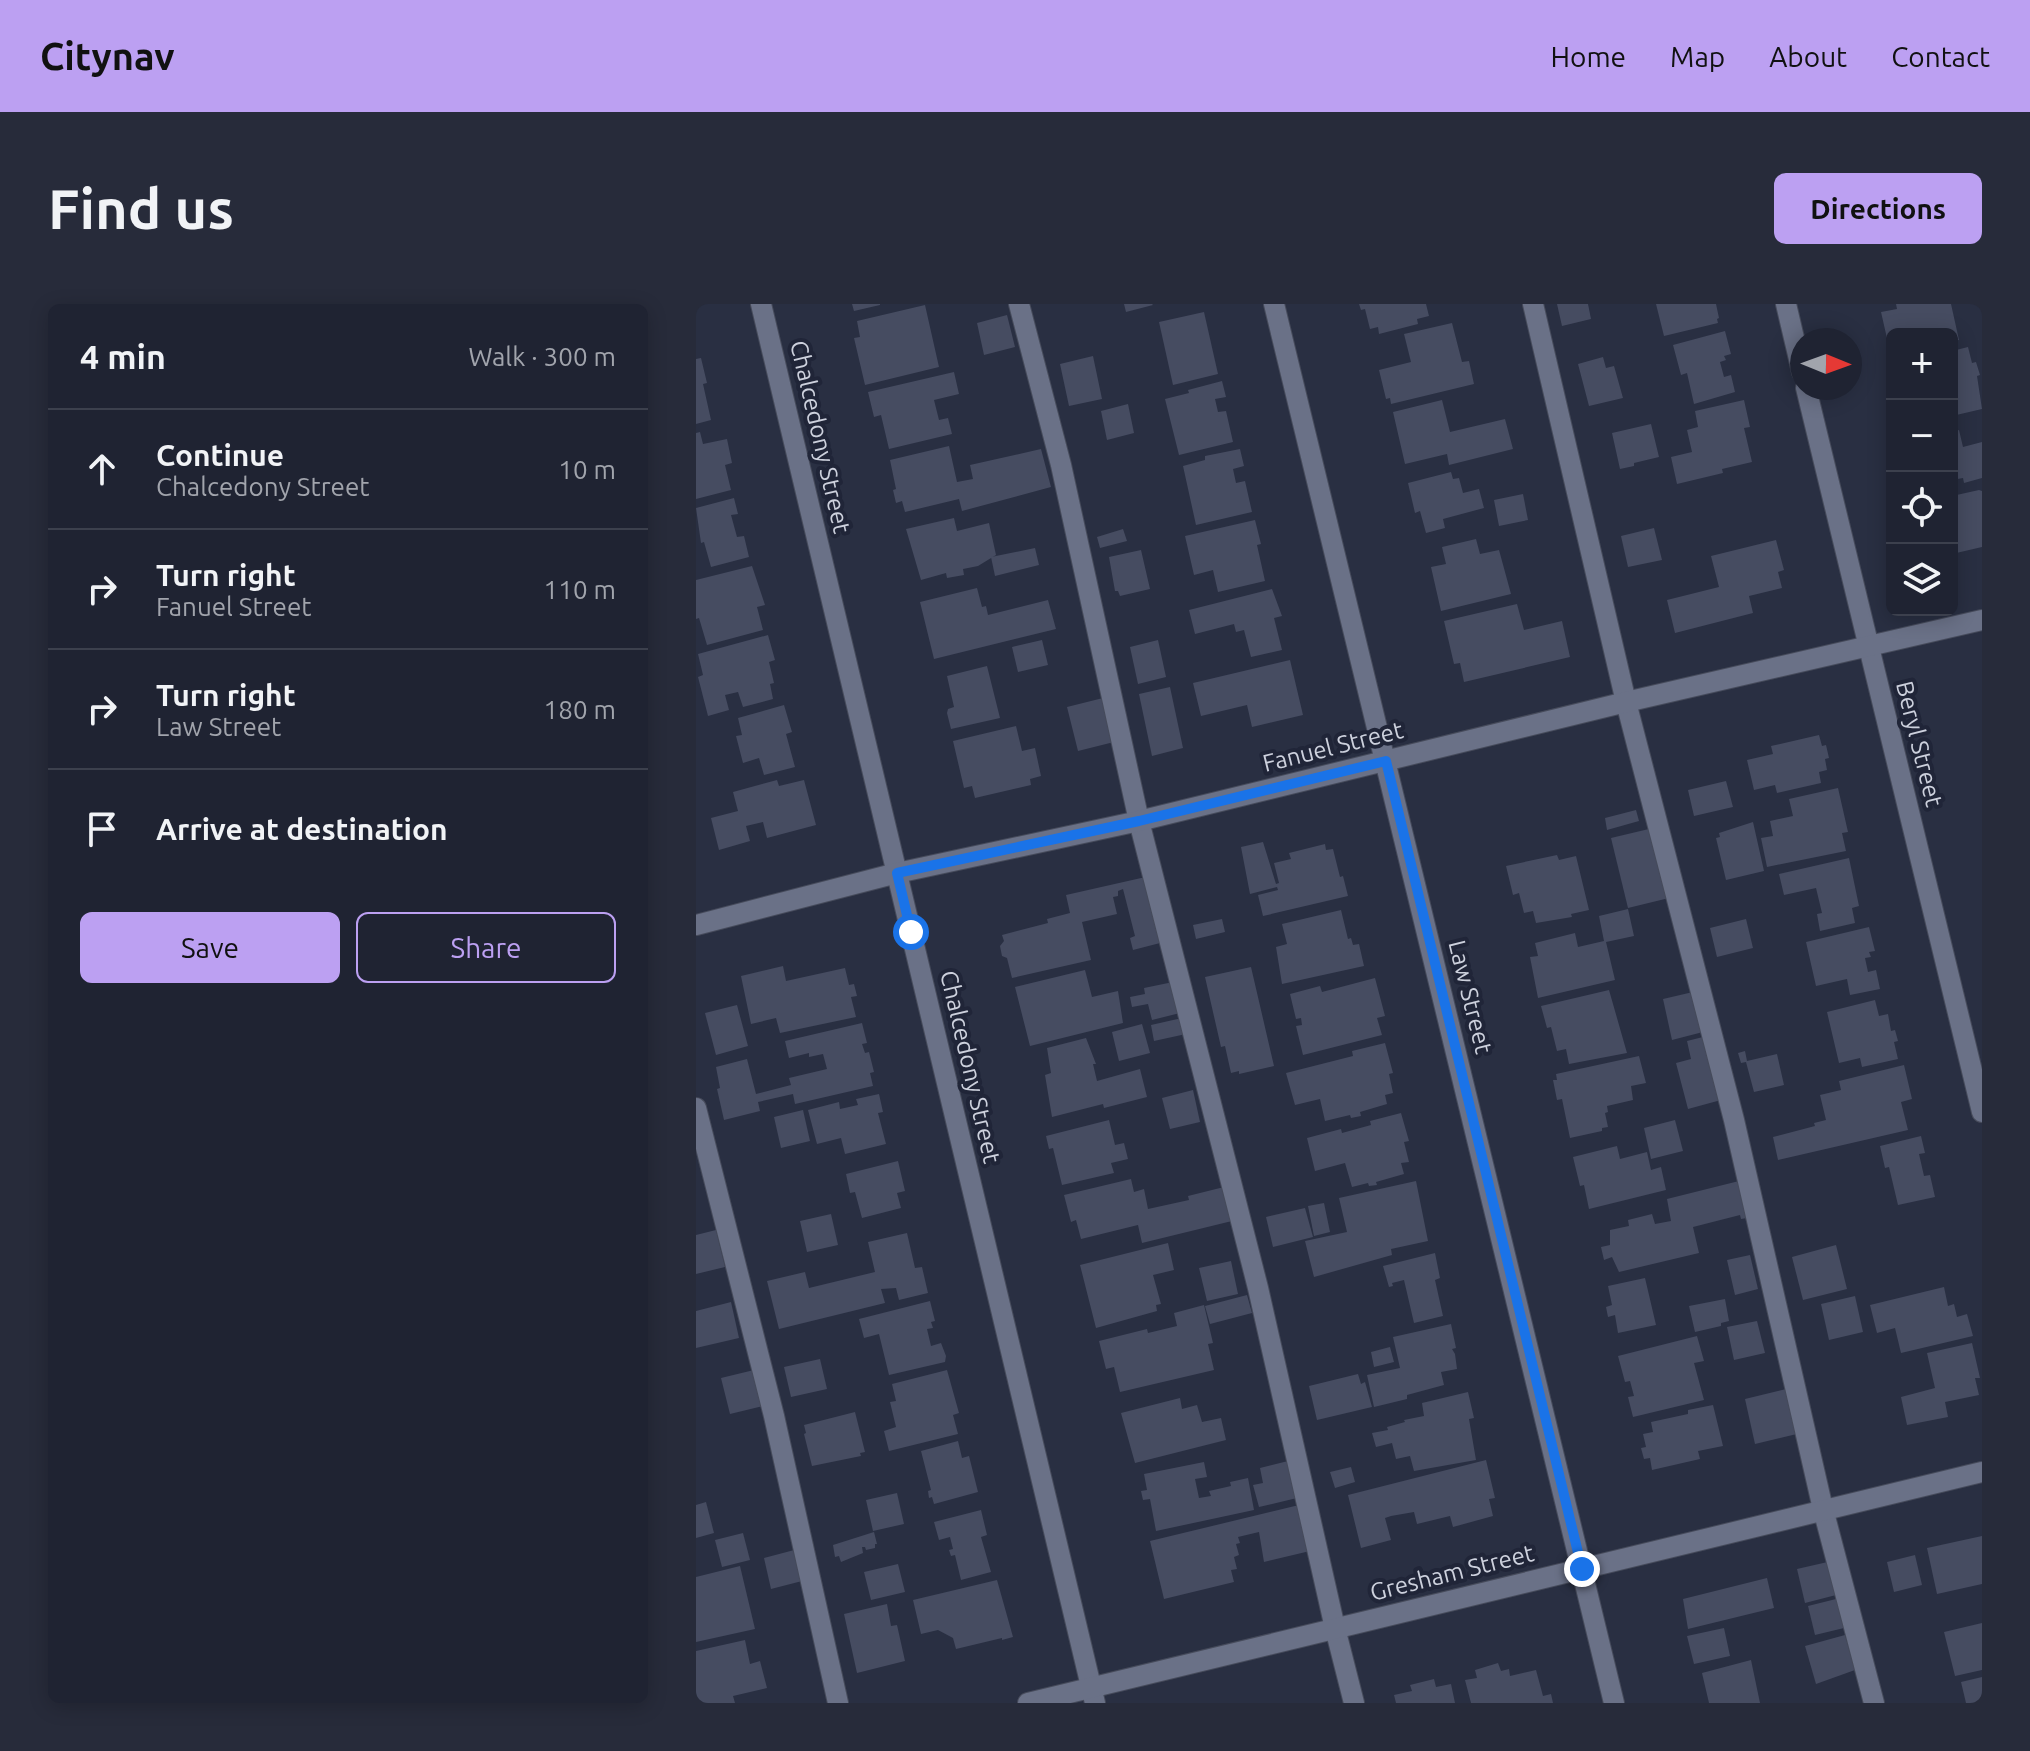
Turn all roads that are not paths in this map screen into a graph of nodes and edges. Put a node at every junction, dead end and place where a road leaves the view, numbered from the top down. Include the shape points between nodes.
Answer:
1 (761, 304) edge
2 (1019, 304) edge
3 (1274, 304) edge
4 (1533, 304) edge
5 (1786, 304) edge
6 (1792, 328) edge
7 (1809, 400) edge
8 (1982, 620) edge
9 (1868, 645) junction
10 (1626, 702) junction
11 (1386, 761) junction
12 (1139, 821) junction
13 (897, 873) junction
14 (696, 925) edge
15 (696, 1108) edge
16 (1982, 1112) edge
17 (1982, 1472) edge
18 (1823, 1509) junction
19 (1582, 1569) junction
20 (1335, 1628) junction
21 (1094, 1695) edge
22 (838, 1703) edge
23 (1028, 1703) edge
24 (1354, 1703) edge
25 (1614, 1703) edge
26 (1874, 1703) edge

1 - 13 street, Chalcedony Street
2 - 12 street via 1061,465
3 - 11 street, Law Street
4 - 10 street
5 - 6 street
7 - 9 street, Beryl Street
8 - 9 street, Fanuel Street
9 - 10 street, Fanuel Street
9 - 16 street, Beryl Street
10 - 11 street, Fanuel Street
10 - 18 street via 1734,1120
11 - 12 street, Fanuel Street
11 - 19 street, Law Street
12 - 13 street, Fanuel Street
12 - 20 street via 1258,1288
13 - 14 street, Fanuel Street
13 - 21 street, Chalcedony Street
15 - 22 street via 774,1416
17 - 18 street, Gresham Street
18 - 19 street, Gresham Street
18 - 26 street
19 - 20 street, Gresham Street
19 - 25 street, Law Street
20 - 21 street, Gresham Street
20 - 24 street
21 - 23 street, Gresham Street

